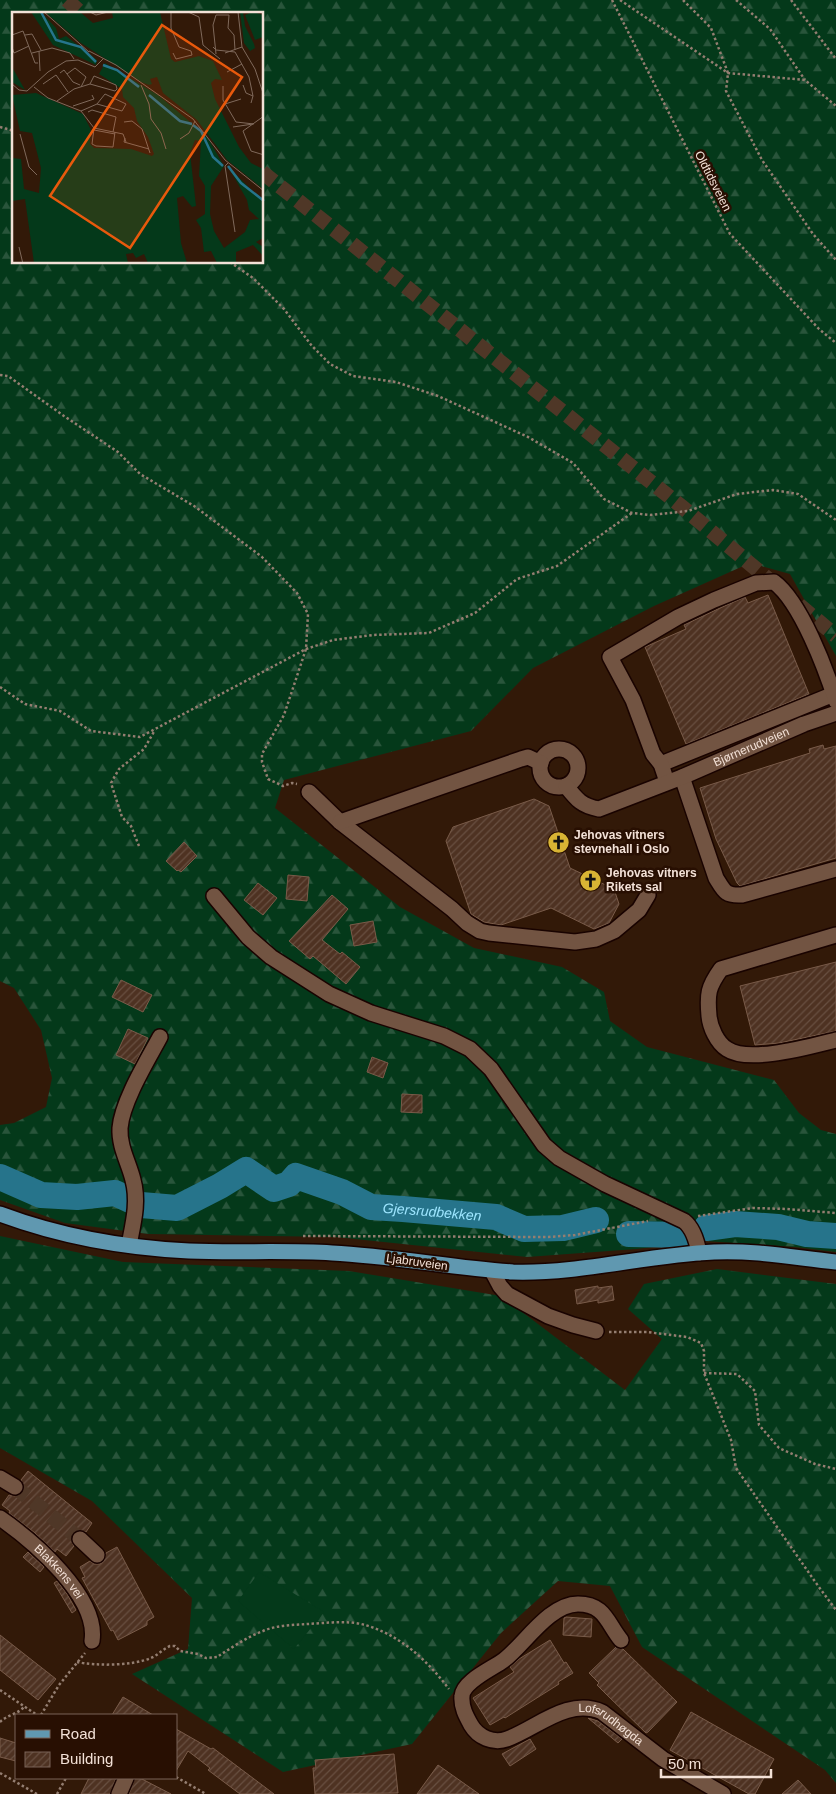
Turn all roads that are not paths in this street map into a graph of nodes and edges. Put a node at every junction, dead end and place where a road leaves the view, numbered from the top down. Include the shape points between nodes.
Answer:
1 (835, 698) edge
2 (836, 713) edge
3 (541, 762) junction
4 (661, 764) junction
5 (682, 776) junction
6 (668, 782) junction
7 (566, 786) junction
8 (309, 792) road end
9 (340, 822) junction
10 (836, 869) edge
11 (648, 895) dead end
12 (214, 896) dead end
13 (836, 935) edge
14 (160, 1037) dead end
15 (836, 1040) edge
16 (0, 1214) edge
17 (129, 1245) junction
18 (699, 1253) junction
19 (836, 1262) edge
20 (492, 1271) junction
21 (596, 1331) road end
22 (0, 1478) edge
23 (15, 1488) tunnel mouth
24 (0, 1518) edge
25 (80, 1540) tunnel mouth
26 (97, 1555) dead end
27 (621, 1640) dead end
28 (92, 1641) road end
29 (126, 1779) edge
30 (118, 1794) edge
31 (723, 1794) edge

1 - 4 lane
1 - 4 lane via 807,629 778,585 770,581 742,588 678,617 610,657 633,700 653,754
2 - 5 lane, Bjørnerudveien
3 - 7 lane via 545,781 553,786
3 - 7 lane via 556,749 566,750 574,756 578,774
3 - 9 lane via 520,758
4 - 6 lane
5 - 6 lane, Bjørnerudveien
5 - 10 lane via 716,878 728,894 742,895
6 - 7 lane, Bjørnerudveien via 599,809 582,804
8 - 9 lane
9 - 11 lane via 467,923 489,933 575,942 596,939 631,918
12 - 18 lane via 248,937 271,957 329,994 371,1013 444,1036 470,1049 503,1084 548,1149 605,1184 679,1218 690,1226
13 - 15 lane via 721,970 711,982 708,999 710,1020 718,1040 726,1049 741,1055 765,1054
14 - 17 lane via 132,1090 121,1124 121,1138 135,1193
16 - 17 main road, Ljabruveien via 62,1232
17 - 20 main road, Ljabruveien via 188,1251 333,1253
18 - 19 main road, Ljabruveien via 759,1253
18 - 20 main road, Ljabruveien via 572,1270 536,1273
20 - 21 lane via 507,1294 548,1316
22 - 23 lane
24 - 28 lane, Blakkens vei via 24,1536 73,1585 90,1614 94,1632
25 - 26 lane
27 - 31 lane, Lofsrudhøgda via 598,1609 576,1604 563,1608 546,1618 504,1660 471,1681 463,1692 466,1715 484,1738 501,1740 568,1710 595,1709 663,1759
29 - 30 lane

